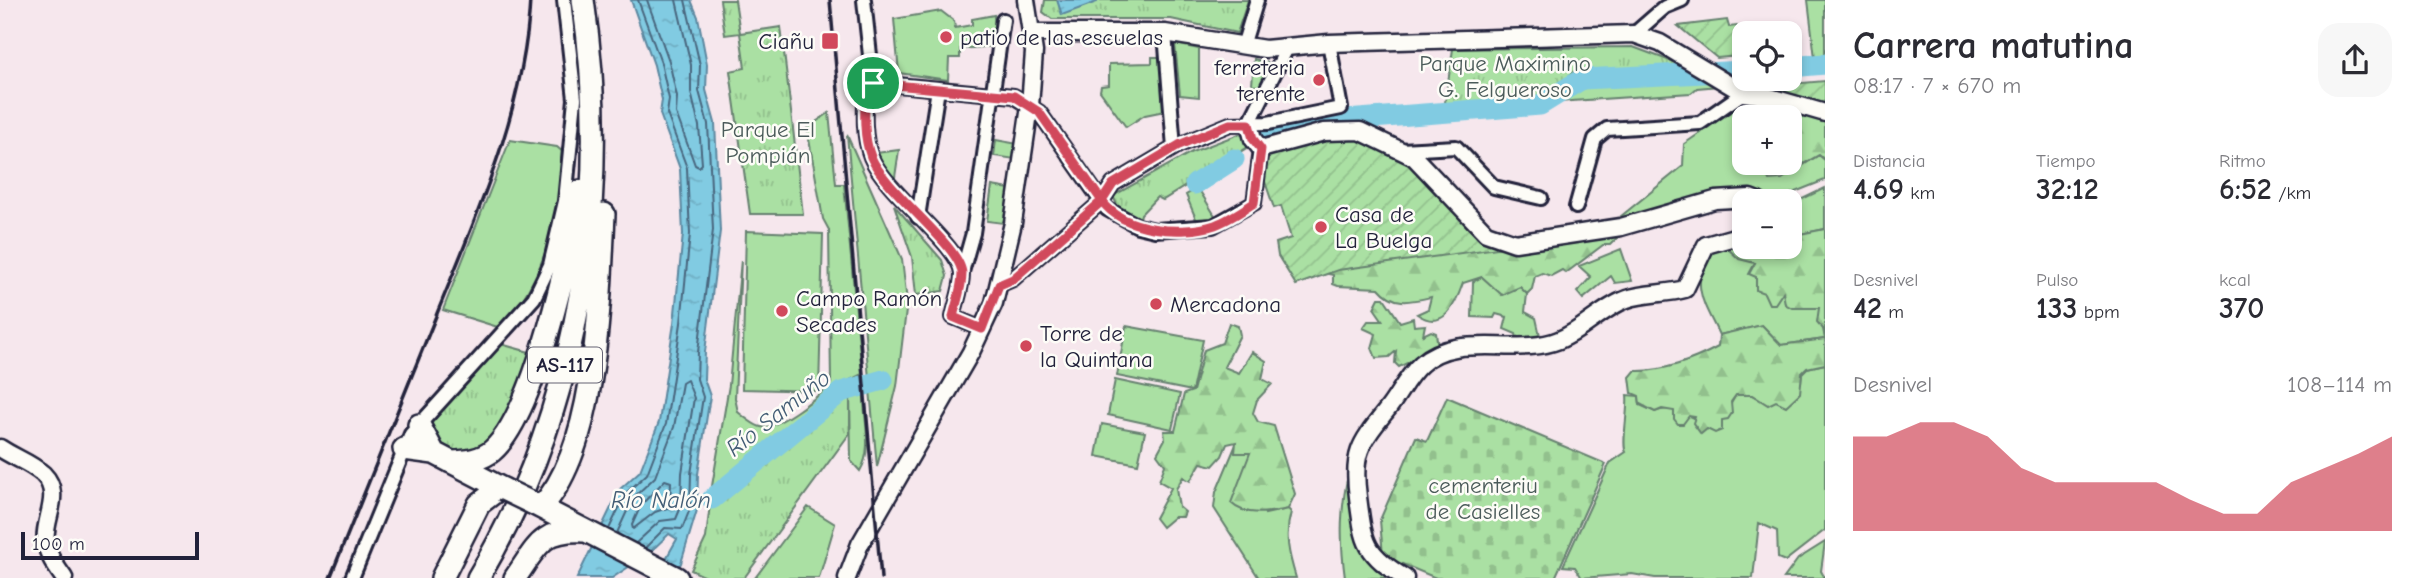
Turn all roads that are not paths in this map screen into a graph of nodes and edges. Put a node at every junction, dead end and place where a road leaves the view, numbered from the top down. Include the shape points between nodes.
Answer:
1 (565, 0) edge
2 (583, 0) edge
3 (864, 0) edge
4 (1026, 0) edge
5 (1257, 0) edge
6 (1682, 0) edge
7 (1003, 20) dead end
8 (1032, 33) junction
9 (1166, 33) junction
10 (1634, 34) junction
11 (1329, 43) junction
12 (1243, 46) junction
13 (1287, 48) junction
14 (869, 83) junction
15 (938, 89) junction
16 (1748, 93) junction
17 (593, 94) junction
18 (994, 94) junction
19 (1030, 106) junction
20 (1825, 113) edge
21 (1249, 124) junction
22 (594, 136) junction
23 (1174, 148) junction
24 (1261, 149) junction
25 (1400, 150) junction
26 (1541, 198) dead end
27 (1732, 199) edge
28 (1102, 201) junction
29 (1576, 207) dead end
30 (918, 217) junction
31 (1732, 238) edge
32 (962, 272) junction
33 (999, 285) junction
34 (982, 329) junction
35 (418, 425) junction
36 (499, 444) junction
37 (0, 448) edge
38 (404, 449) junction
39 (443, 458) junction
40 (562, 481) junction
41 (499, 487) junction
42 (536, 505) junction
43 (474, 512) junction
44 (585, 532) junction
45 (542, 540) junction
46 (64, 578) edge
47 (352, 578) edge
48 (442, 578) edge
49 (478, 578) edge
50 (515, 578) edge
51 (677, 578) edge
52 (847, 578) edge
53 (1405, 578) edge

1 - 35 street via 575,99 565,201 550,265 527,307
2 - 17 main road, AS-117
3 - 14 street
4 - 8 street
5 - 12 street
6 - 10 street via 1665,7
7 - 18 street
8 - 9 street
8 - 19 street
9 - 12 street
9 - 23 street
10 - 11 street
10 - 16 street via 1660,43
11 - 13 street
11 - 21 street via 1341,108
12 - 13 street
13 - 21 street
14 - 15 street
14 - 30 street via 865,122 870,155 885,183
15 - 18 street
15 - 30 street
16 - 20 street
16 - 29 street via 1700,123 1607,129 1595,139
17 - 22 main road, AS-117
17 - 40 main road via 601,114 604,212 600,290 594,360
18 - 19 street via 1014,96
18 - 32 street via 973,233
19 - 28 street via 1039,112
19 - 33 street
21 - 23 street via 1230,124
21 - 24 street
22 - 36 main road via 585,157 562,283 540,355
22 - 49 main road, AS-117 via 590,225 567,357 527,478
23 - 28 street via 1113,184
24 - 25 street via 1324,132 1360,131
24 - 28 street via 1254,203 1213,226 1155,230 1138,226 1107,209
25 - 26 street via 1456,147 1494,187
25 - 27 street via 1414,157 1486,233 1515,243 1621,227
28 - 33 street via 1013,279
30 - 32 street via 954,253
31 - 53 street via 1706,245 1685,289 1628,299 1558,340 1527,347 1447,351 1422,363 1363,440 1354,473 1369,550 1377,561
32 - 34 street via 953,317
33 - 34 street
34 - 52 street via 864,536
35 - 38 street
35 - 39 main road
36 - 39 main road via 478,458
36 - 41 main road via 489,466
37 - 46 street via 34,467 49,483 52,505 46,545
38 - 39 main road
38 - 47 street
39 - 41 main road
39 - 43 main road via 469,488
40 - 42 main road
40 - 44 main road via 568,509
41 - 42 main road, bridge
41 - 43 main road
42 - 44 main road
42 - 45 main road via 545,521
43 - 48 main road
44 - 45 main road via 553,533
44 - 51 main road
45 - 50 main road

